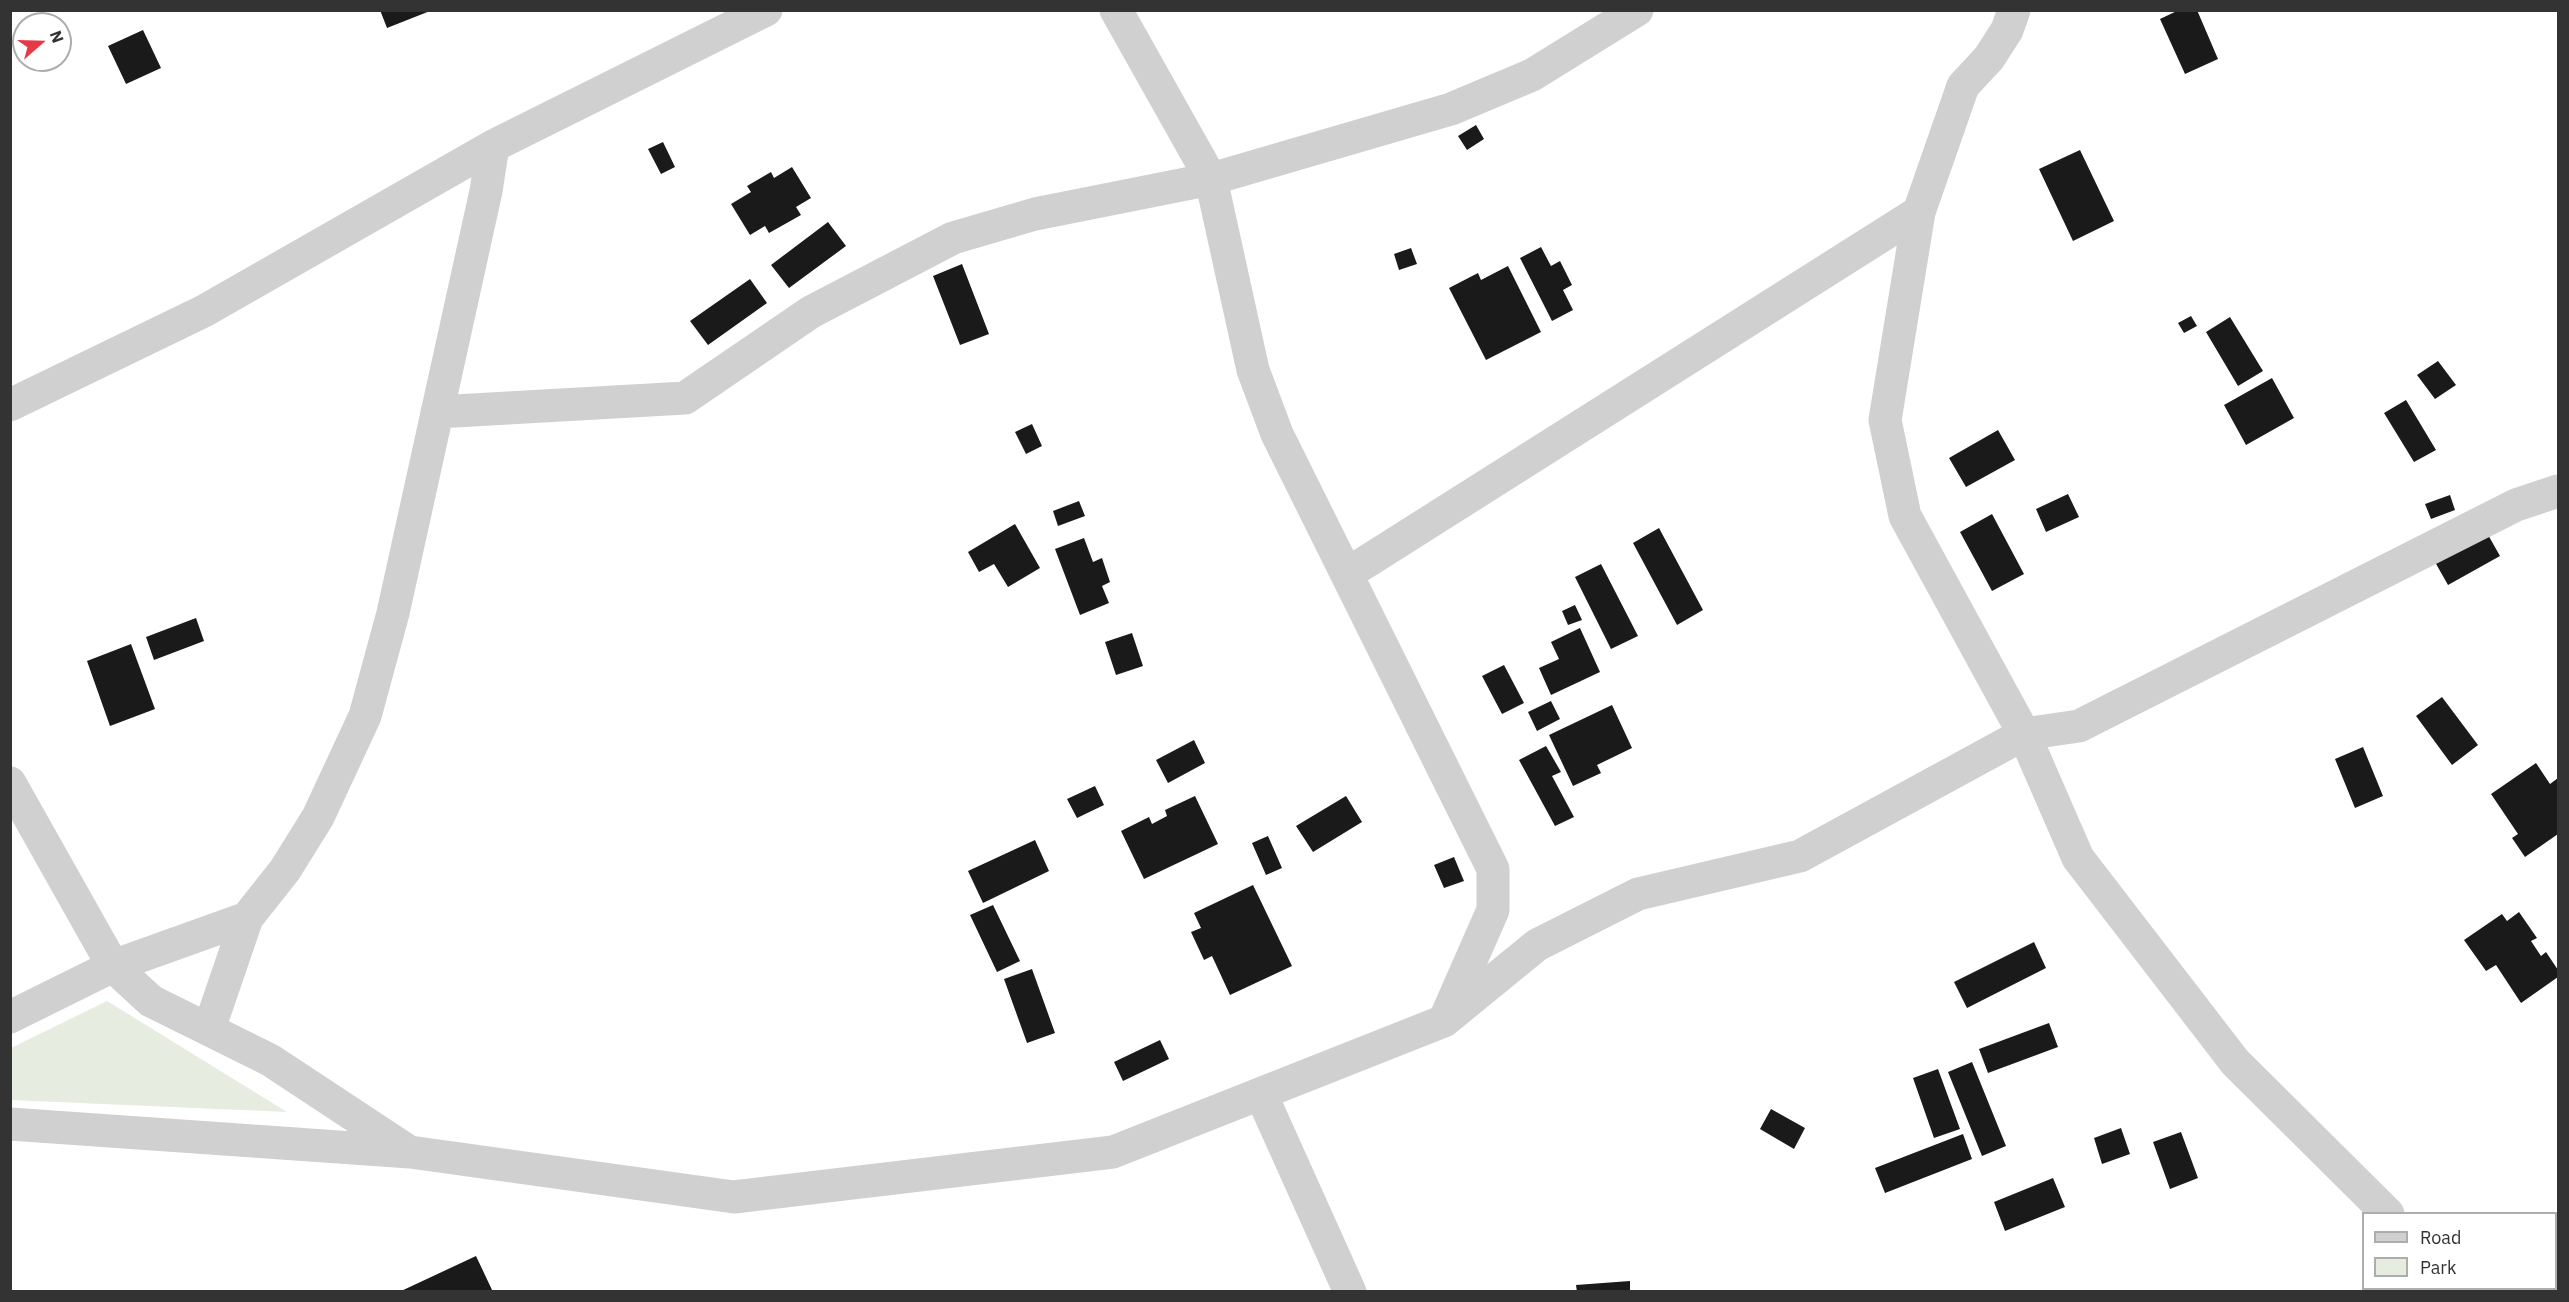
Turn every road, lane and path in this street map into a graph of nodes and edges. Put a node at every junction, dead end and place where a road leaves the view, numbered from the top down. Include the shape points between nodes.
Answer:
1 (766, 10) edge
2 (1116, 10) edge
3 (1637, 10) edge
4 (2014, 10) edge
5 (493, 146) junction
6 (1210, 180) junction
7 (1919, 212) junction
8 (10, 405) edge
9 (437, 412) junction
10 (2559, 491) edge
11 (1347, 574) junction
12 (2024, 734) junction
13 (10, 783) edge
14 (247, 918) junction
15 (112, 966) junction
16 (10, 1017) edge
17 (1444, 1021) junction
18 (209, 1029) junction
19 (1261, 1094) junction
20 (10, 1124) edge
21 (410, 1152) junction
22 (2386, 1212) edge
23 (1350, 1292) edge

1 - 5 street
2 - 6 street
3 - 6 street via 1532,75 1451,108
4 - 7 street via 2007,30 1989,58 1963,86
5 - 8 street via 204,311
5 - 9 street
6 - 9 street via 1035,214 953,238 811,312 685,398
6 - 11 street via 1253,370 1277,434
7 - 11 street
7 - 12 street via 1885,420 1905,516
9 - 14 street via 393,613 365,716 318,817 285,870
10 - 12 street via 2516,505 2079,726
11 - 17 street via 1493,869 1493,910
12 - 17 street via 1800,856 1638,894 1537,945
12 - 22 street via 2078,858 2235,1062
13 - 15 street
14 - 15 street
14 - 18 street
15 - 16 street
15 - 18 street via 152,1001
17 - 19 street
18 - 21 street via 270,1060
19 - 21 street via 1113,1152 734,1197
19 - 23 street
20 - 21 street

